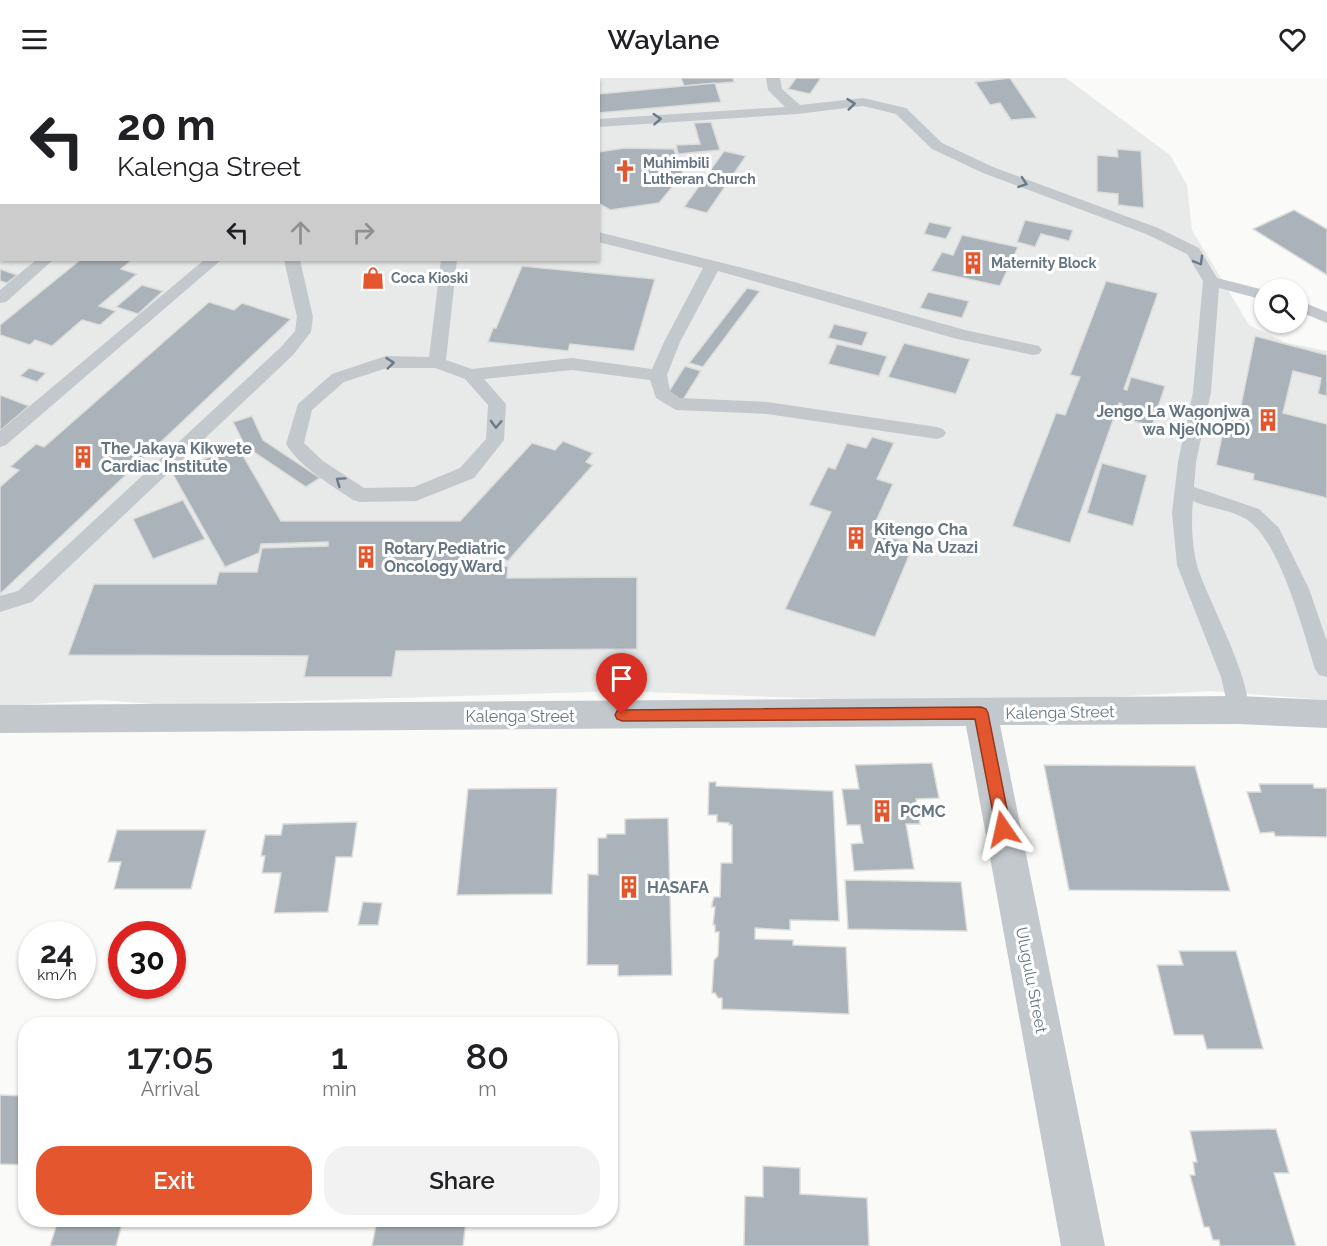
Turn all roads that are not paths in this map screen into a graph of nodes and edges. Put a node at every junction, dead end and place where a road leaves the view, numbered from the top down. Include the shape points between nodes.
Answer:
1 (773, 78) edge
2 (797, 110) junction
3 (600, 123) edge
4 (600, 238) edge
5 (44, 261) edge
6 (212, 261) edge
7 (292, 261) edge
8 (449, 261) edge
9 (712, 267) junction
10 (1210, 281) junction
11 (1254, 292) edge
12 (0, 298) edge
13 (1308, 309) edge
14 (1327, 318) edge
15 (1033, 350) dead end
16 (437, 363) junction
17 (471, 375) junction
18 (658, 375) junction
19 (937, 434) dead end
20 (0, 441) edge
21 (1184, 490) junction
22 (0, 604) edge
23 (1326, 669) edge
24 (1238, 710) junction
25 (981, 713) junction
26 (1327, 714) edge
27 (0, 719) edge
28 (1083, 1246) edge

1 - 2 lane via 775,90
3 -> 2 lane
2 -> 10 lane via 863,102 901,111 937,146 1193,251
4 - 9 lane
5 - 12 lane
6 - 20 lane
7 - 22 lane via 305,317 303,332 287,351 25,597
8 - 16 lane
9 - 15 lane via 963,335
9 - 18 lane
10 - 11 lane
10 - 21 lane via 1202,392
13 - 14 lane
16 - 17 lane
17 -> 16 lane via 497,404 495,440 467,473 416,494 360,495 316,465 295,444 304,408 338,378 386,362
17 - 18 lane via 572,364
18 - 19 lane via 662,394 676,404 767,408
21 - 23 lane via 1252,514 1272,533 1299,589
21 - 24 lane via 1187,565 1232,677
24 - 25 street, Kalenga Street
24 - 26 street, Kalenga Street
25 - 27 street, Kalenga Street
25 - 28 street, Ulugulu Street

